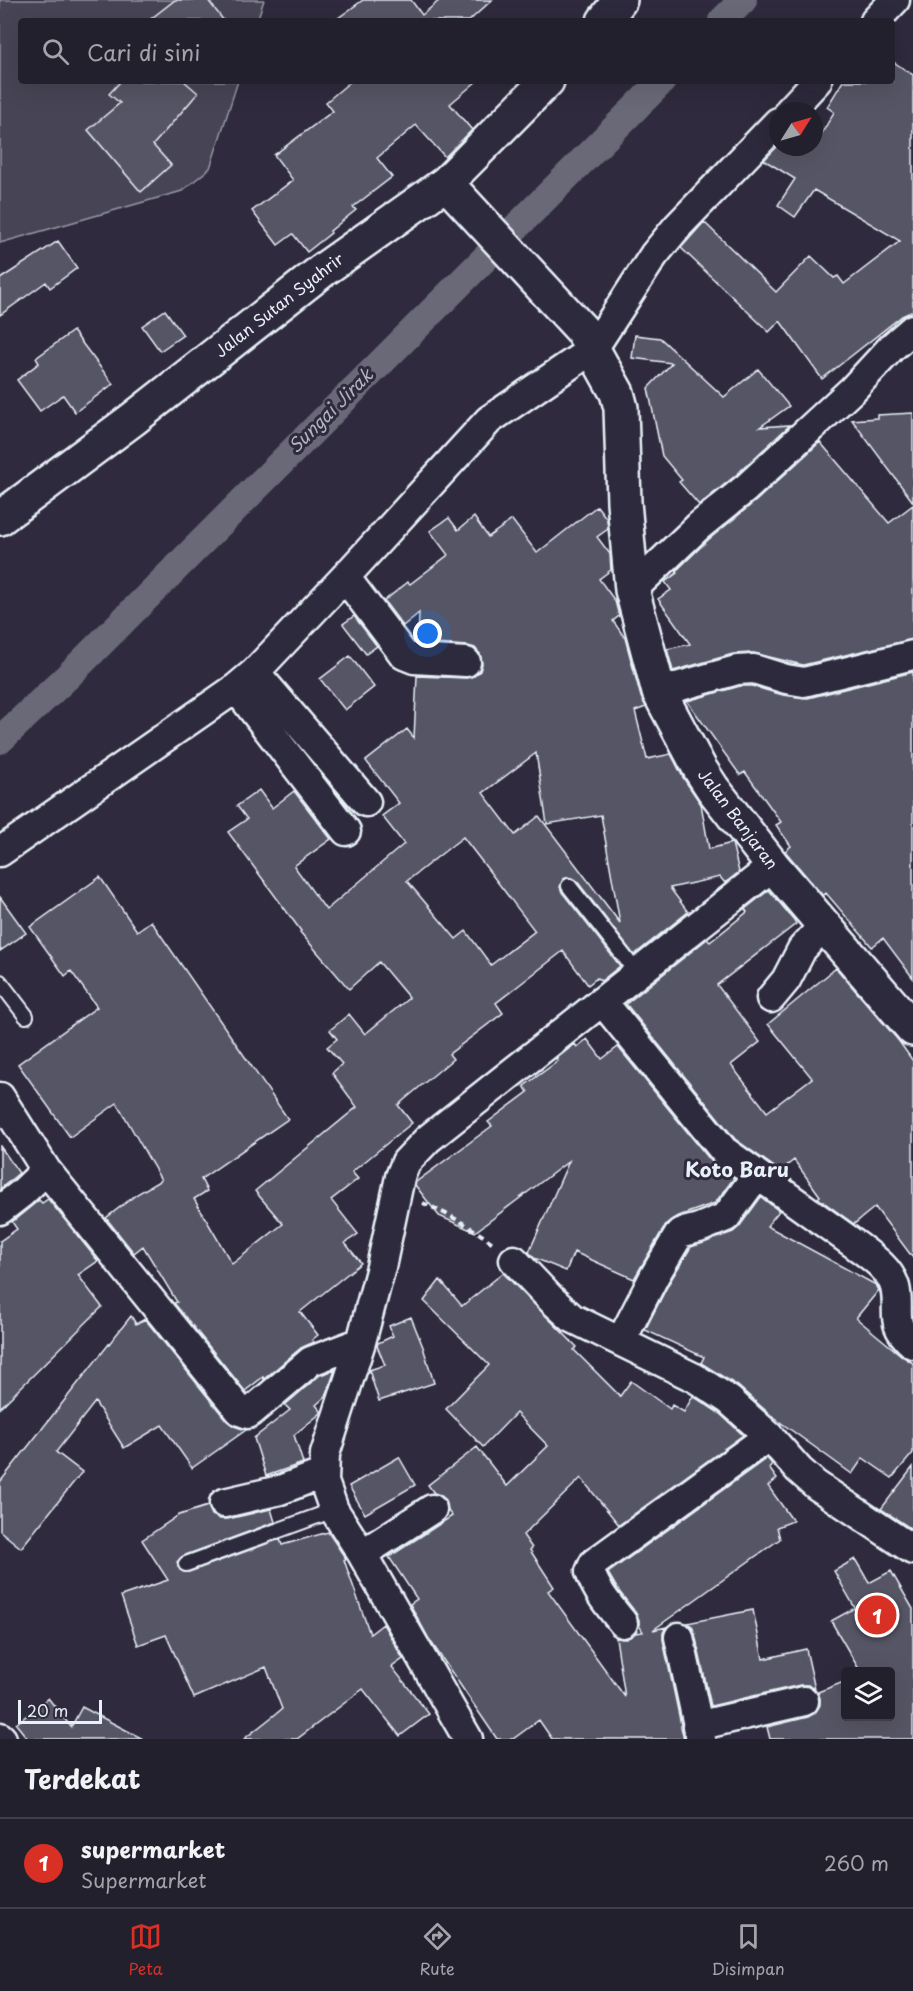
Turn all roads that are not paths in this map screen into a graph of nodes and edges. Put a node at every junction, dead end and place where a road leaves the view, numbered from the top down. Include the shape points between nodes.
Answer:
1 (620, 0) edge
2 (895, 0) edge
3 (605, 18) edge
4 (878, 18) edge
5 (544, 84) edge
6 (815, 84) edge
7 (798, 102) edge
8 (769, 131) edge
9 (452, 191) junction
10 (913, 329) edge
11 (587, 340) junction
12 (0, 518) edge
13 (345, 577) junction
14 (632, 590) junction
15 (913, 655) edge
16 (466, 662) dead end
17 (245, 680) junction
18 (659, 692) junction
19 (366, 802) dead end
20 (346, 831) dead end
21 (0, 852) edge
22 (773, 866) junction
23 (569, 886) dead end
24 (824, 925) junction
25 (638, 974) junction
26 (0, 982) edge
27 (771, 998) dead end
28 (603, 1000) junction
29 (26, 1016) dead end
30 (913, 1029) edge
31 (0, 1097) edge
32 (46, 1170) junction
33 (756, 1176) junction
34 (0, 1210) edge
35 (514, 1260) road end
36 (621, 1341) junction
37 (361, 1342) junction
38 (913, 1344) edge
39 (769, 1436) junction
40 (324, 1473) junction
41 (224, 1503) dead end
42 (432, 1509) dead end
43 (334, 1510) junction
44 (913, 1550) edge
45 (362, 1554) junction
46 (186, 1563) dead end
47 (623, 1623) dead end
48 (679, 1637) dead end
49 (804, 1701) dead end
50 (699, 1733) edge
51 (468, 1739) edge

1 - 3 street
2 - 4 street
5 - 9 street, Jalan Sutan Syahrir
6 - 7 street
8 - 11 street via 677,227
9 - 11 street, Jalan Banjaran
9 - 12 street, Jalan Sutan Syahrir via 323,270
10 - 14 street via 853,389
11 - 13 street via 489,420
11 - 14 street, Jalan Banjaran via 617,393 621,408
13 - 16 street via 408,657
13 - 17 street
14 - 18 street, Jalan Banjaran
15 - 18 street via 804,682 754,669 737,670
17 - 19 street
17 - 20 street
17 - 21 street
18 - 22 street, Jalan Banjaran via 713,789
22 - 24 street, Jalan Banjaran
22 - 25 street
23 - 25 lane
24 - 27 street via 802,949 786,980
24 - 30 street, Jalan Banjaran
25 - 28 street
26 - 29 lane
28 - 33 street via 724,1151
28 - 37 street via 412,1153 400,1177
31 - 32 street
32 - 34 street
32 - 37 street via 240,1411 252,1411 311,1361
33 - 36 street via 726,1217 680,1233
33 - 38 street via 876,1260 895,1287 898,1323
35 - 36 street via 572,1318
36 - 39 street via 695,1378 729,1400
37 - 40 street via 325,1454
39 - 44 street via 816,1485
39 - 47 street via 594,1563 592,1579
40 - 41 street via 280,1490
40 - 43 street
42 - 45 street
43 - 45 street
43 - 46 lane
45 - 51 street
48 - 50 street
49 - 50 street

